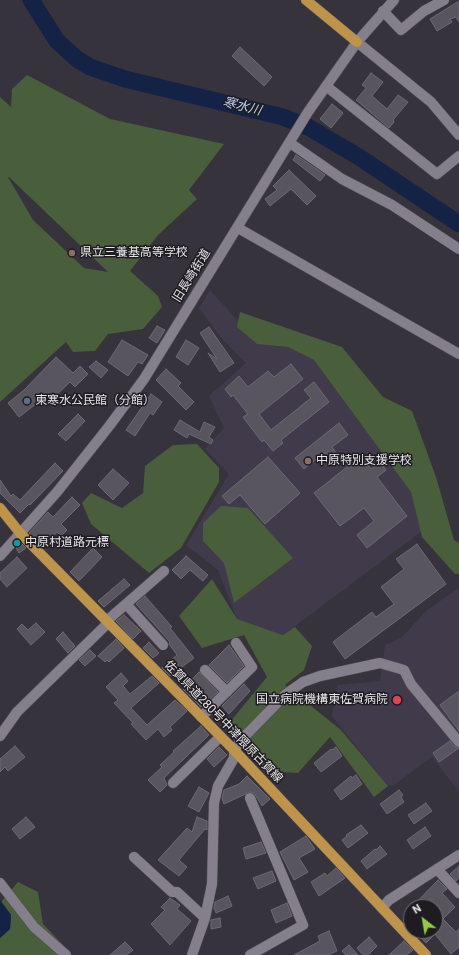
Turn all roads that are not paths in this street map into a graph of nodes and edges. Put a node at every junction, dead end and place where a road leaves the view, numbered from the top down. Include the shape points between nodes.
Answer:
1 (306, 0) edge
2 (394, 0) edge
3 (444, 0) edge
4 (383, 11) junction
5 (357, 42) junction
6 (326, 86) junction
7 (459, 135) edge
8 (290, 143) junction
9 (459, 156) edge
10 (238, 228) junction
11 (459, 249) edge
12 (459, 354) edge
13 (0, 508) edge
14 (20, 533) junction
15 (0, 556) edge
16 (164, 570) dead end
17 (126, 604) junction
18 (108, 623) junction
19 (236, 643) dead end
20 (163, 645) dead end
21 (205, 670) dead end
22 (227, 692) junction
23 (201, 717) junction
24 (0, 736) edge
25 (220, 737) junction
26 (459, 742) edge
27 (234, 750) junction
28 (173, 783) dead end
29 (250, 798) dead end
30 (459, 855) edge
31 (134, 857) dead end
32 (437, 869) junction
33 (0, 883) edge
34 (459, 893) edge
35 (382, 908) junction
36 (205, 918) junction
37 (66, 955) edge
38 (192, 955) edge
39 (250, 955) edge
40 (426, 955) edge

1 - 5 main road
2 - 4 street, 旧長崎街道
3 - 4 street via 424,11 402,30
4 - 5 street, 旧長崎街道
5 - 6 street, 旧長崎街道
5 - 7 street via 431,102
6 - 8 street, 旧長崎街道
6 - 9 street via 437,174
8 - 10 street, 旧長崎街道
8 - 11 street via 342,179 392,204
10 - 12 street
10 - 14 street, 旧長崎街道 via 144,379 57,492
13 - 14 main road, 佐賀県道280号中津隈原古賀線
14 - 15 street, 旧長崎街道
14 - 18 main road, 佐賀県道280号中津隈原古賀線
16 - 17 street
17 - 18 street
17 - 20 street
18 - 23 main road, 佐賀県道280号中津隈原古賀線
18 - 24 street via 17,712
19 - 22 street via 252,667
21 - 22 street
22 - 23 street
23 - 25 main road, 佐賀県道280号中津隈原古賀線
25 - 27 main road, 佐賀県道280号中津隈原古賀線
25 - 28 street
26 - 27 street via 411,684 404,670 380,663 320,676 293,688 242,738
27 - 35 main road, 佐賀県道280号中津隈原古賀線
27 - 36 street via 234,758 218,786 214,803 212,884
29 - 39 street via 303,924
30 - 32 street
31 - 36 street
32 - 34 street
32 - 35 street via 389,900
33 - 37 street via 34,927
35 - 40 main road, 佐賀県道280号中津隈原古賀線
36 - 38 street

